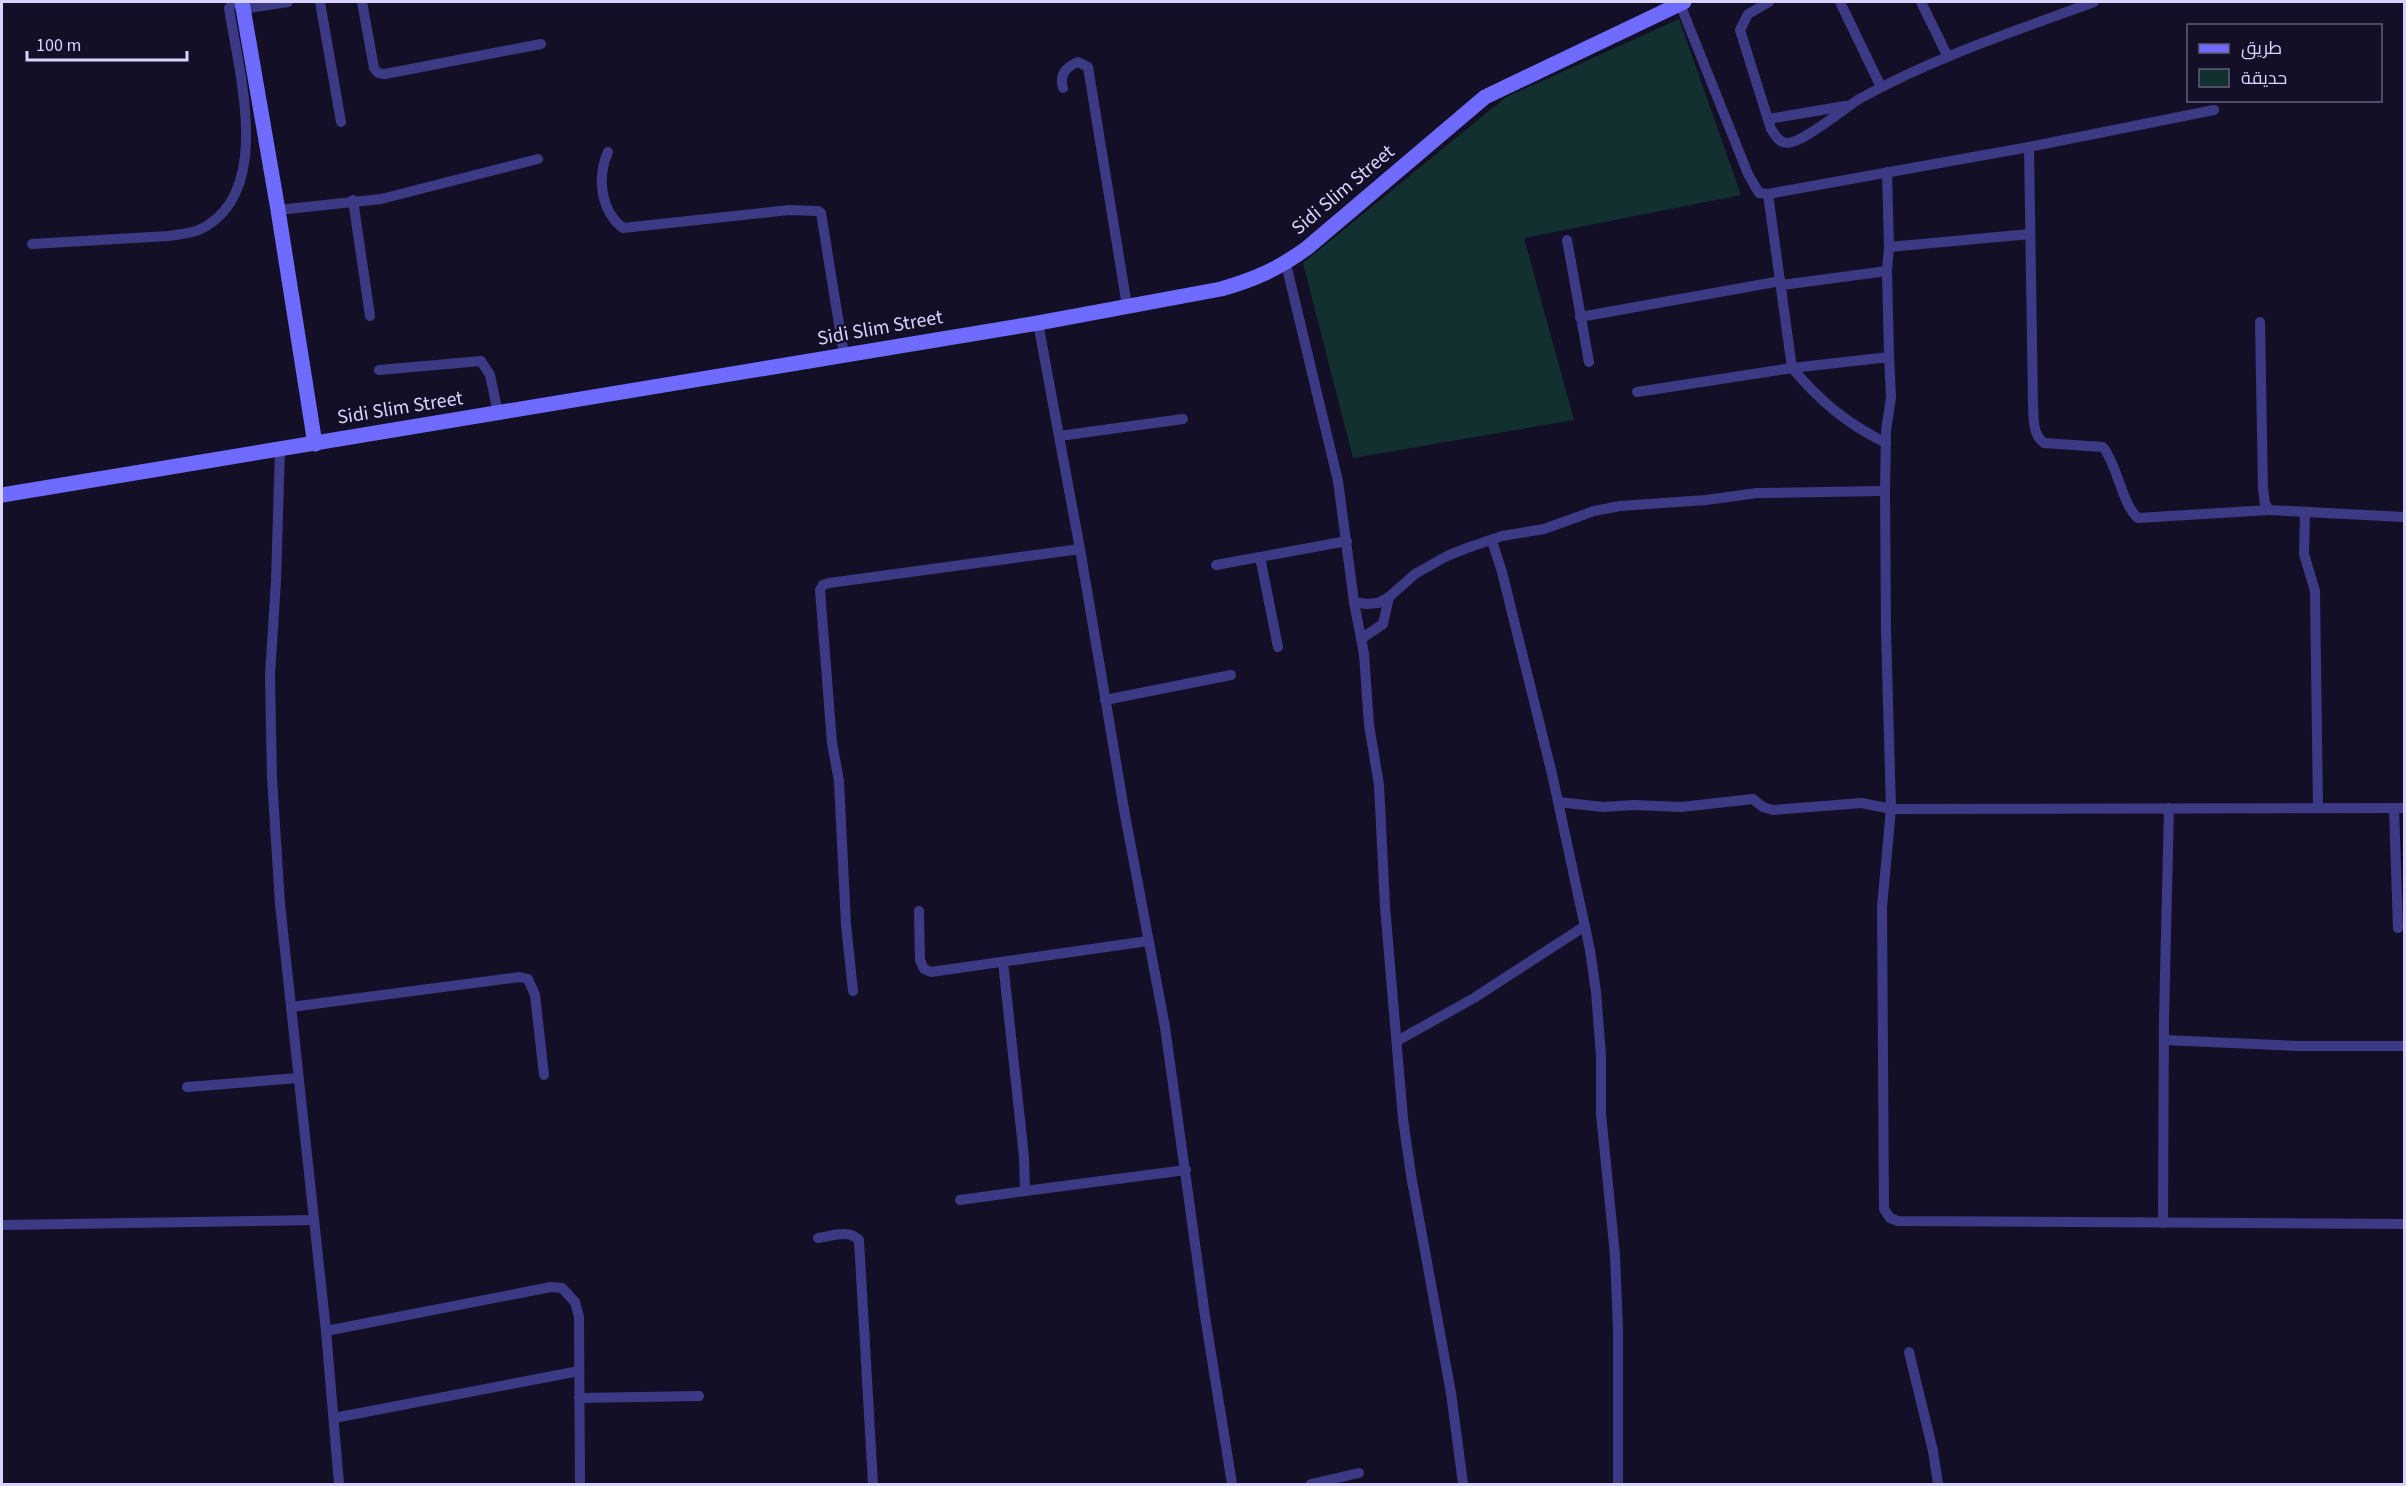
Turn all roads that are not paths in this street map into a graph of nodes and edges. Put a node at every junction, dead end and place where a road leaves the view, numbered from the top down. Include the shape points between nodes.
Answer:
1 (288, 2) edge
2 (320, 2) edge
3 (362, 2) edge
4 (1769, 2) edge
5 (1840, 2) edge
6 (1921, 2) edge
7 (2094, 2) edge
8 (1682, 3) edge
9 (239, 4) edge
10 (541, 44) dead end
11 (1947, 55) junction
12 (1881, 87) junction
13 (1063, 88) dead end
14 (1849, 105) junction
15 (2214, 110) dead end
16 (1768, 119) junction
17 (341, 122) dead end
18 (2029, 147) junction
19 (608, 152) dead end
20 (538, 159) dead end
21 (1887, 172) junction
22 (1768, 194) junction
23 (353, 200) junction
24 (278, 210) junction
25 (2030, 234) junction
26 (1567, 240) dead end
27 (32, 244) dead end
28 (1890, 247) junction
29 (1286, 264) junction
30 (1887, 271) junction
31 (1782, 283) junction
32 (1127, 306) junction
33 (370, 316) dead end
34 (1580, 317) junction
35 (2260, 322) dead end
36 (1038, 323) junction
37 (844, 355) junction
38 (1889, 357) junction
39 (1589, 362) dead end
40 (1792, 368) junction
41 (379, 370) dead end
42 (1637, 392) dead end
43 (498, 413) junction
44 (1183, 419) dead end
45 (1059, 436) junction
46 (1886, 443) junction
47 (315, 444) junction
48 (280, 449) junction
49 (1885, 491) junction
50 (2, 495) edge
51 (2270, 510) junction
52 (2305, 513) junction
53 (2404, 517) edge
54 (1492, 541) junction
55 (1347, 542) junction
56 (1080, 549) junction
57 (1260, 557) junction
58 (1216, 565) dead end
59 (1389, 597) junction
60 (1354, 602) junction
61 (1361, 639) junction
62 (1278, 647) dead end
63 (1231, 675) dead end
64 (1105, 700) junction
65 (1558, 802) junction
66 (2169, 808) junction
67 (2318, 808) junction
68 (2399, 808) edge
69 (1891, 809) junction
70 (919, 911) dead end
71 (1585, 926) junction
72 (2397, 928) dead end
73 (1148, 940) junction
74 (1003, 962) junction
75 (852, 991) dead end
76 (291, 1007) junction
77 (2164, 1040) junction
78 (1397, 1041) junction
79 (2404, 1046) edge
80 (544, 1075) dead end
81 (298, 1078) junction
82 (188, 1087) dead end
83 (1186, 1170) junction
84 (1024, 1191) junction
85 (960, 1200) dead end
86 (314, 1220) junction
87 (2163, 1223) junction
88 (2404, 1224) edge
89 (2, 1225) edge
90 (818, 1238) dead end
91 (326, 1331) junction
92 (1909, 1352) dead end
93 (579, 1371) junction
94 (699, 1396) dead end
95 (579, 1398) junction
96 (334, 1418) junction
97 (1359, 1473) dead end
98 (339, 1485) edge
99 (580, 1485) edge
100 (873, 1485) edge
101 (1232, 1485) edge
102 (1311, 1485) edge
103 (1463, 1485) edge
104 (1618, 1485) edge
105 (1938, 1485) edge

1 - 9 street
2 - 17 street
3 - 10 street via 378,73
4 - 16 street via 1748,14 1740,30
5 - 12 street
6 - 11 street
7 - 11 street
8 - 22 street via 1755,188
8 - 29 main road, Sidi Slim Street via 1485,97
9 - 24 main road
9 - 27 street via 229,8 245,106 245,139 243,170 228,208 207,226 189,233
11 - 12 street
12 - 14 street
13 - 32 street via 1065,70 1078,62 1088,67
14 - 16 street
14 - 16 street via 1799,141 1779,140
15 - 18 street
18 - 21 street
18 - 25 street
19 - 37 street via 601,187 612,216 623,228 789,210 821,213
20 - 23 street via 381,199
21 - 22 street
21 - 28 street
22 - 31 street
23 - 24 street
23 - 33 street
24 - 47 main road
25 - 28 street
25 - 51 street via 2033,405 2039,440 2103,447 2130,509 2138,518
26 - 34 street
28 - 30 street
29 - 32 main road, Sidi Slim Street via 1221,289
29 - 55 street via 1338,481
30 - 31 street
30 - 38 street
31 - 34 street
31 - 40 street
32 - 36 main road, Sidi Slim Street
34 - 39 street
35 - 51 street via 2263,489
36 - 37 main road, Sidi Slim Street
36 - 45 street
37 - 43 main road, Sidi Slim Street
38 - 40 street
38 - 46 street via 1891,397
40 - 42 street
40 - 46 street via 1840,417
41 - 43 street via 481,361 490,375
43 - 47 main road, Sidi Slim Street
44 - 45 street
45 - 56 street
46 - 49 street
47 - 48 main road, Sidi Slim Street
48 - 50 main road, Sidi Slim Street
48 - 76 street via 270,675 272,778
49 - 54 street via 1756,493 1620,506
49 - 69 street
51 - 52 street
52 - 53 street
52 - 67 street via 2304,554 2315,591
54 - 59 street via 1430,565
54 - 65 street
55 - 57 street
55 - 60 street
56 - 64 street
56 - 75 street via 829,583 820,590
57 - 58 street
57 - 62 street
59 - 60 street via 1378,603
59 - 61 street via 1383,624
60 - 61 street
61 - 78 street via 1379,784
63 - 64 street
64 - 73 street
65 - 69 street via 1603,807 1681,807 1753,799 1773,810 1862,803
65 - 71 street
66 - 67 street
66 - 69 street
66 - 77 street
67 - 68 street
68 - 72 street
69 - 87 street via 1882,907 1886,1214 1898,1221
70 - 74 street via 920,960 924,969 931,972
71 - 78 street via 1474,999
71 - 104 street via 1596,992 1601,1114 1615,1255
73 - 74 street
73 - 83 street
74 - 84 street via 1024,1157
76 - 80 street via 528,979 535,995
76 - 81 street
77 - 79 street
77 - 87 street
78 - 103 street via 1411,1175 1446,1361
81 - 82 street
81 - 86 street
83 - 84 street
83 - 101 street
84 - 85 street
86 - 89 street
86 - 91 street
87 - 88 street
90 - 100 street via 846,1233 859,1240
91 - 93 street via 562,1288 575,1302 579,1317
91 - 96 street
92 - 105 street
93 - 95 street
93 - 96 street
94 - 95 street
95 - 99 street
96 - 98 street
97 - 102 street

